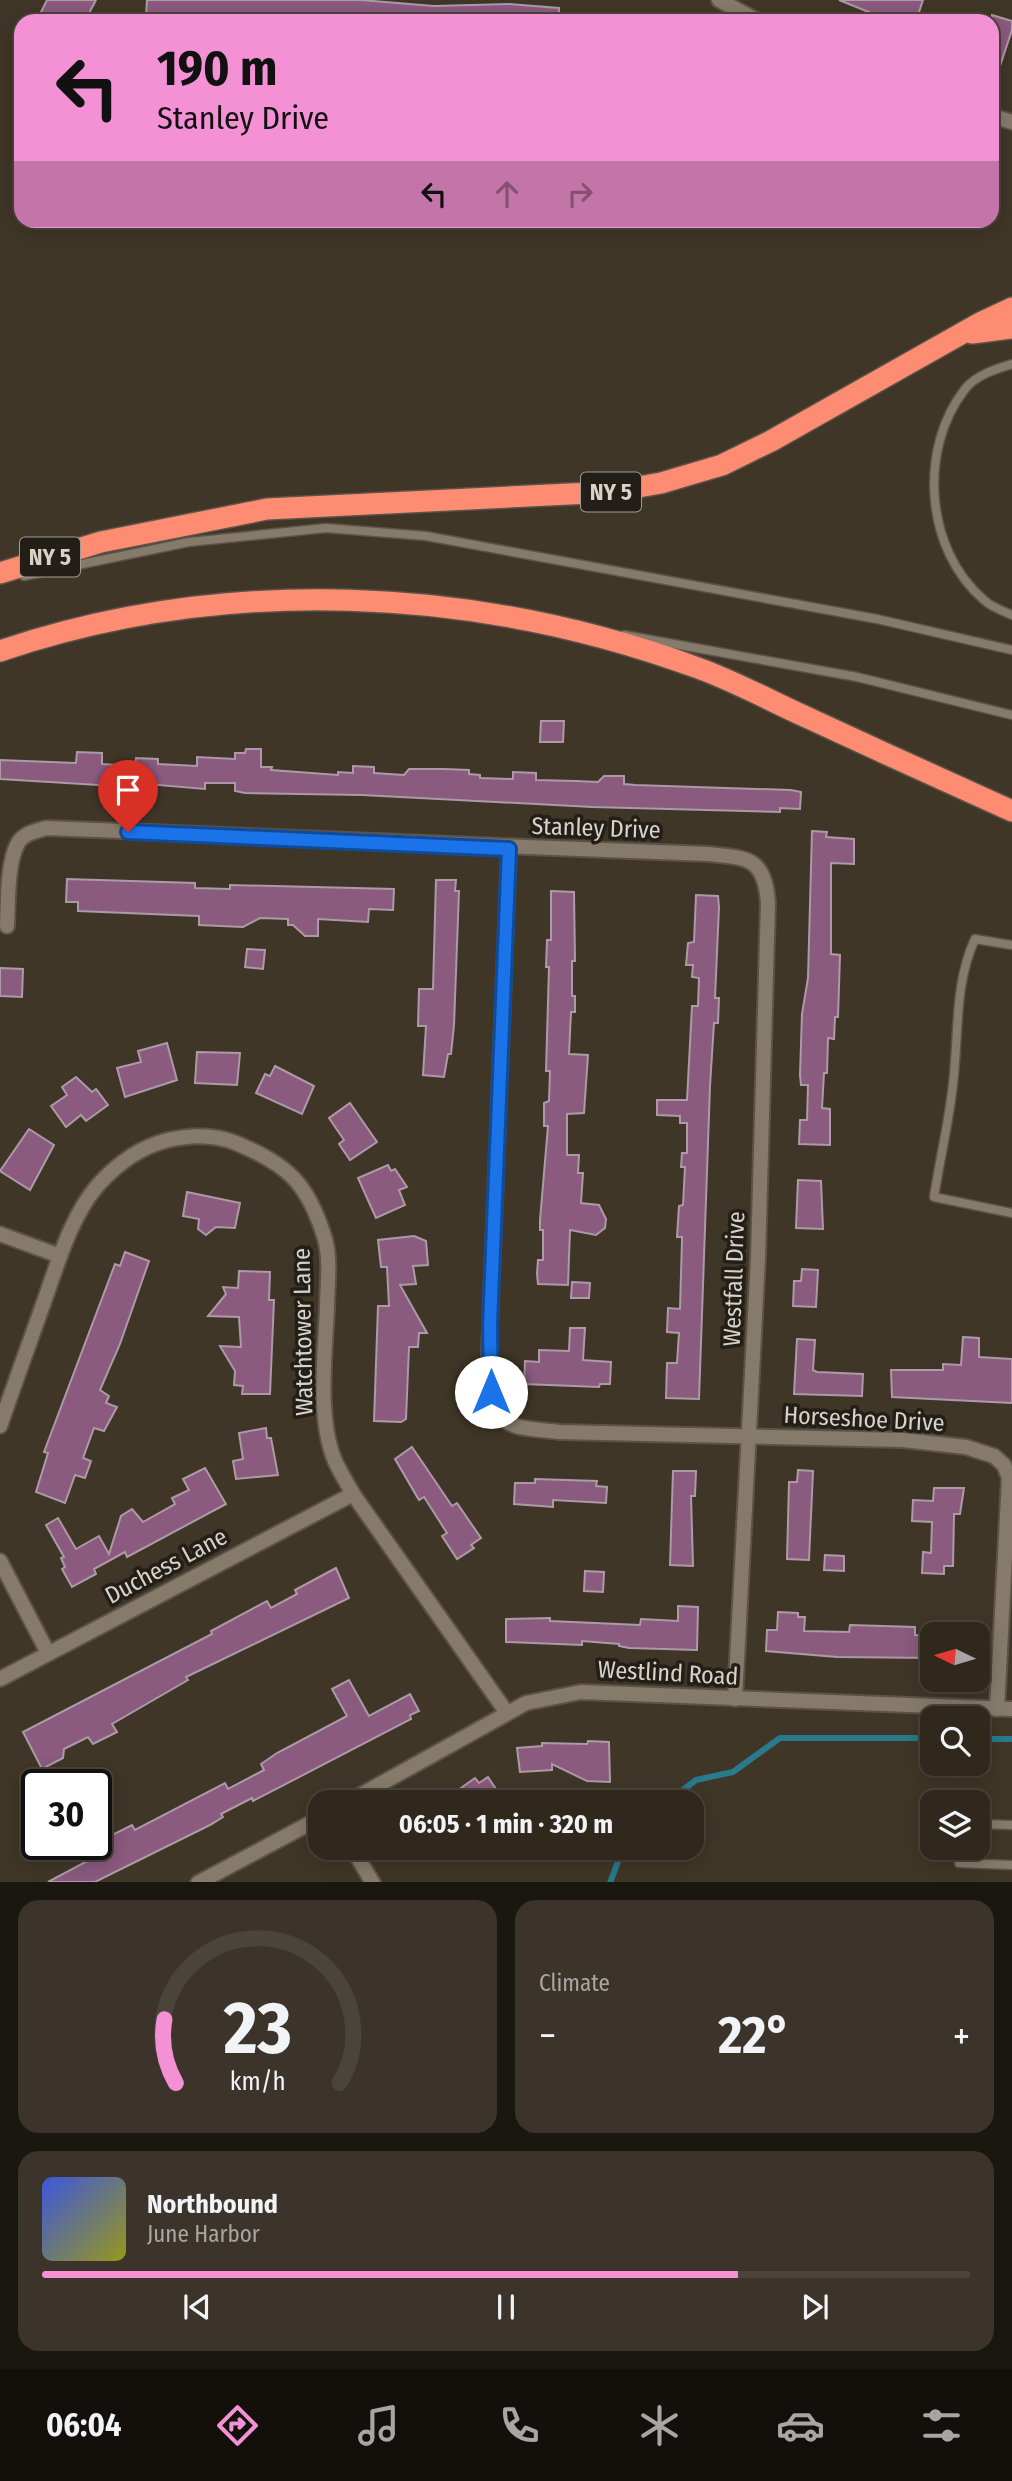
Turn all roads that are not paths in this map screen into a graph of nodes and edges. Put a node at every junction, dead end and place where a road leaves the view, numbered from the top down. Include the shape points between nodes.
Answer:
1 (719, 0) edge
2 (745, 14) edge
3 (1012, 309) edge
4 (1012, 328) edge
5 (960, 335) junction
6 (1012, 364) edge
7 (0, 573) edge
8 (0, 580) edge
9 (495, 613) junction
10 (1012, 615) edge
11 (1012, 650) edge
12 (0, 652) edge
13 (1012, 715) edge
14 (1012, 811) edge
15 (509, 849) junction
16 (755, 864) joint
17 (7, 926) dead end
18 (1012, 945) edge
19 (1012, 1213) edge
20 (0, 1234) edge
21 (60, 1256) junction
22 (0, 1426) edge
23 (750, 1437) junction
24 (353, 1493) junction
25 (0, 1561) edge
26 (48, 1653) junction
27 (0, 1679) edge
28 (735, 1699) junction
29 (1004, 1709) edge
30 (507, 1713) junction
31 (369, 1790) edge
32 (308, 1824) edge
33 (990, 1824) edge
34 (1012, 1825) edge
35 (359, 1860) edge
36 (959, 1860) edge
37 (1012, 1865) edge
38 (198, 1882) edge
39 (373, 1882) edge

1 - 2 street
3 - 5 highway, NY 5
4 - 5 highway
5 - 7 highway, NY 5 via 771,441 722,465 661,483 610,492 267,509 101,542
6 - 10 lane via 966,387 938,446 933,482 937,515 965,579 985,601
8 - 11 lane via 189,542 326,528 426,536 877,620
9 - 12 highway via 389,601 185,606 54,633
9 - 13 lane via 857,677
9 - 14 highway via 598,636 699,668
15 - 16 street, Stanley Drive via 708,855 745,858
15 - 17 street, Stanley Drive via 46,828 17,843
15 - 23 street, Horseshoe Drive via 490,1325 491,1392 499,1415 514,1426 560,1432
16 - 23 street, Westfall Drive via 766,881 768,902
18 - 19 lane via 975,939 967,957 953,1085 934,1197
20 - 21 street
21 - 22 street, Watchtower Lane
21 - 24 street, Watchtower Lane via 96,1187 123,1160 155,1144 196,1135 230,1141 272,1158 294,1176 325,1240 328,1429 334,1459
23 - 28 street, Westfall Drive
23 - 29 street, Horseshoe Drive via 903,1440 966,1447 994,1456 1004,1465 1010,1478
24 - 26 street, Duchess Lane
24 - 30 street, Watchtower Lane
25 - 26 street
26 - 27 street, Duchess Lane
28 - 29 street, Westlind Road
28 - 30 street, Westlind Road via 581,1692 548,1697
30 - 31 street, Westlind Road
32 - 38 street
33 - 34 lane
35 - 39 street
36 - 37 lane

